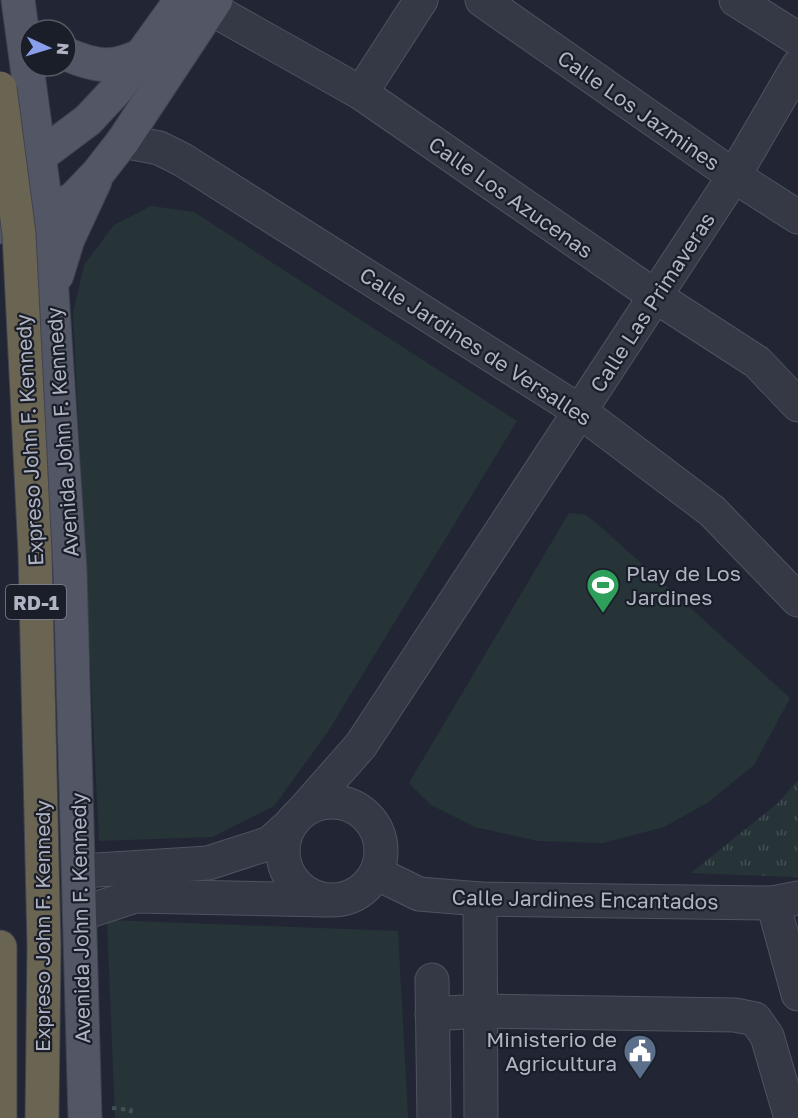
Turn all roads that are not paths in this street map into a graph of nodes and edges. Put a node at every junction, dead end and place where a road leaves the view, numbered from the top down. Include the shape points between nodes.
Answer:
1 (18, 0) edge
2 (24, 0) edge
3 (421, 0) edge
4 (482, 0) edge
5 (736, 0) edge
6 (202, 3) edge
7 (34, 18) edge
8 (798, 39) edge
9 (146, 53) junction
10 (78, 58) edge
11 (798, 66) edge
12 (15, 88) edge
13 (362, 93) junction
14 (0, 126) edge
15 (123, 141) junction
16 (39, 156) junction
17 (98, 173) junction
18 (734, 176) junction
19 (0, 183) edge
20 (47, 214) junction
21 (798, 217) edge
22 (0, 227) edge
23 (0, 252) edge
24 (53, 295) junction
25 (655, 296) junction
26 (798, 405) edge
27 (581, 412) junction
28 (798, 600) edge
29 (361, 746) junction
30 (297, 818) junction
31 (369, 818) junction
32 (80, 871) junction
33 (376, 873) junction
34 (480, 899) junction
35 (328, 900) junction
36 (785, 900) edge
37 (80, 914) junction
38 (0, 946) edge
39 (432, 980) dead end
40 (798, 994) edge
41 (480, 1011) junction
42 (432, 1014) junction
43 (0, 1118) edge
44 (42, 1118) edge
45 (85, 1118) edge
46 (434, 1118) edge
47 (481, 1118) edge
48 (791, 1118) edge

1 - 12 main road, Avenida John F. Kennedy / RD-1
2 - 7 main road
3 - 13 street
4 - 18 street, Calle Los Jazmines
5 - 8 street
6 - 9 main road
6 - 13 street, Calle Los Azucenas
6 - 15 main road
9 - 10 main road via 122,64 102,66
9 - 16 main road via 88,120
11 - 18 street, Calle Las Primaveras
12 - 14 main road via 18,107
12 - 16 main road, Avenida John F. Kennedy / RD-1
12 - 44 highway, Expreso John F. Kennedy / RD-1, bridge via 35,542 44,947
13 - 25 street, Calle Los Azucenas
15 - 17 main road
15 - 27 street, Calle Jardines de Versalles via 159,148 183,160
16 - 19 main road
16 - 20 main road, Avenida John F. Kennedy / RD-1
17 - 20 main road via 74,198
17 - 24 main road via 68,239
18 - 21 street, Calle Los Jazmines
18 - 25 street, Calle Las Primaveras
20 - 22 main road
20 - 24 main road, Avenida John F. Kennedy / RD-1
23 - 24 main road via 27,263
24 - 32 main road, Avenida John F. Kennedy / RD-1 via 70,570
25 - 26 street, Calle Los Azucenas via 757,362
25 - 27 street, Calle Las Primaveras
27 - 28 street, Calle Jardines de Versalles via 712,511
27 - 29 street, Calle Las Primaveras
29 - 30 street, Calle Las Primaveras
29 - 31 street via 362,786
30 - 31 street via 315,804 344,803
30 - 32 street, Calle Las Primaveras via 270,843 208,863
30 - 35 street via 284,839 288,872 312,896
31 - 33 street via 381,844
32 - 37 main road, Avenida John F. Kennedy / RD-1
33 - 34 street, Calle Jardines Encantados via 419,894
33 - 35 street via 356,894
34 - 36 street, Calle Jardines Encantados
34 - 41 street
35 - 37 street via 135,896
36 - 40 street
37 - 45 main road, Avenida John F. Kennedy / RD-1
38 - 43 highway, Expreso John F. Kennedy
39 - 42 street
41 - 42 street
41 - 47 street
41 - 48 street via 735,1015 755,1019 767,1036
42 - 46 street

